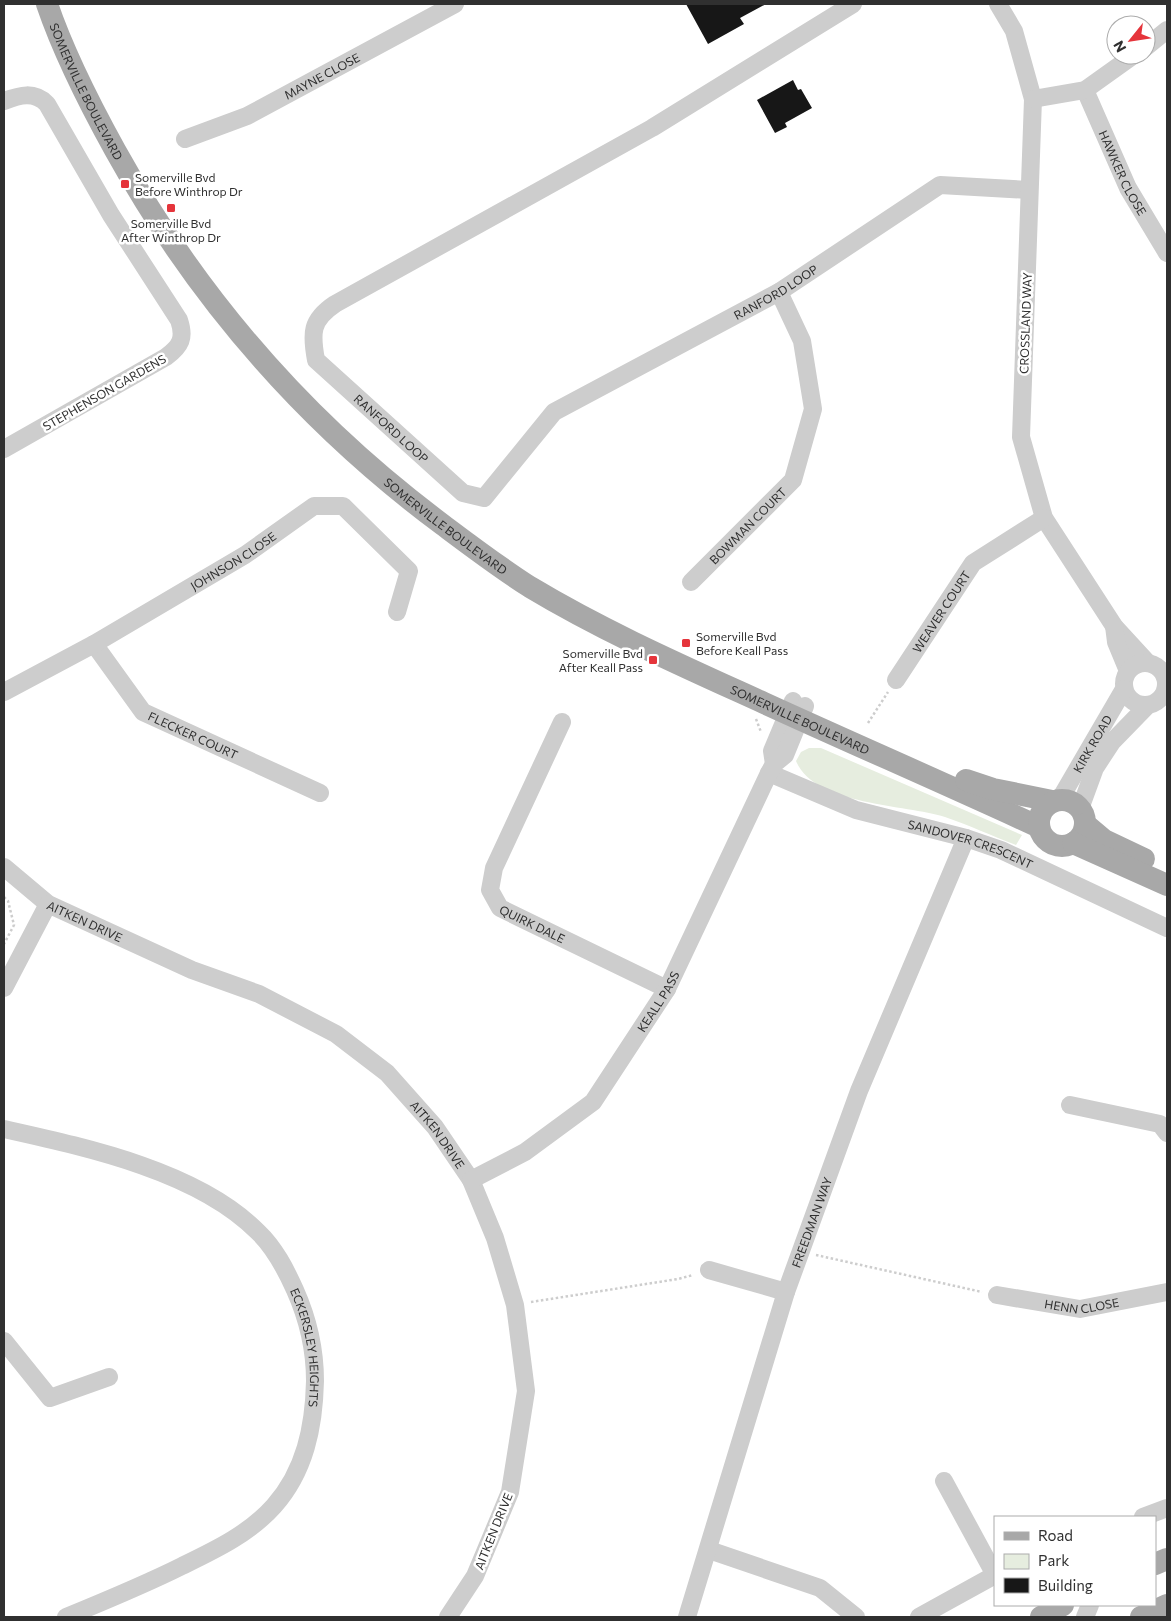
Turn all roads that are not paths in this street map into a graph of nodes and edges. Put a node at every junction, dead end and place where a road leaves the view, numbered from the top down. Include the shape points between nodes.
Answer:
1 (47, 4) edge
2 (60, 4) edge
3 (455, 4) edge
4 (853, 4) edge
5 (998, 4) edge
6 (1167, 30) edge
7 (1156, 39) edge
8 (1120, 65) edge
9 (1085, 90) junction
10 (1033, 98) junction
11 (4, 101) edge
12 (185, 139) dead end
13 (1030, 190) junction
14 (1167, 253) edge
15 (780, 292) junction
16 (4, 449) edge
17 (1044, 518) junction
18 (691, 582) dead end
19 (397, 612) dead end
20 (1114, 626) junction
21 (94, 644) junction
22 (1159, 668) edge
23 (1128, 671) junction
24 (896, 680) road end
25 (1124, 689) junction
26 (4, 692) edge
27 (1165, 695) edge
28 (1148, 705) junction
29 (796, 710) junction
30 (562, 722) dead end
31 (772, 769) junction
32 (320, 793) dead end
33 (1056, 800) junction
34 (1083, 816) junction
35 (1039, 827) junction
36 (966, 838) junction
37 (1073, 843) junction
38 (4, 867) edge
39 (1167, 870) edge
40 (1167, 885) edge
41 (48, 904) junction
42 (1167, 928) edge
43 (4, 988) edge
44 (668, 989) junction
45 (1070, 1105) dead end
46 (4, 1129) edge
47 (1167, 1132) edge
48 (470, 1180) junction
49 (709, 1270) road end
50 (786, 1292) junction
51 (1167, 1292) edge
52 (997, 1295) road end
53 (4, 1341) edge
54 (109, 1377) dead end
55 (944, 1481) dead end
56 (1167, 1508) edge
57 (1146, 1516) edge
58 (709, 1550) junction
59 (994, 1573) edge
60 (994, 1576) edge
61 (1167, 1605) edge
62 (1061, 1606) edge
63 (66, 1617) edge
64 (448, 1617) edge
65 (687, 1617) edge
66 (856, 1617) edge
67 (919, 1617) edge
68 (1040, 1617) edge
69 (1141, 1617) edge
70 (1155, 1617) edge

1 - 29 main road, SOMERVILLE BOULEVARD via 98,121 162,228 231,324 311,413 390,485 478,552 528,585 656,654
2 - 29 main road, SOMERVILLE BOULEVARD via 105,106 179,232 258,336 331,416 421,495 527,569 624,623
3 - 12 street, MAYNE CLOSE via 246,116
4 - 15 street, RANFORD LOOP via 652,128 335,304 321,313 312,337 316,360 462,493 484,498 554,412
5 - 10 street, CROSSLAND WAY via 1014,31
6 - 7 street
8 - 9 street
9 - 10 street
9 - 14 street, HAWKER CLOSE via 1128,188
10 - 13 street, CROSSLAND WAY
11 - 16 street, STEPHENSON GARDENS via 21,95 34,95 47,104 111,214 179,320 183,332 177,349 166,357
13 - 15 street, RANFORD LOOP via 940,185
13 - 17 street, CROSSLAND WAY via 1021,437
15 - 18 street, BOWMAN COURT via 802,341 813,409 793,480
17 - 20 street, CROSSLAND WAY
17 - 24 street, WEAVER COURT via 973,563
19 - 21 street, JOHNSON CLOSE via 409,571 343,506 314,506 245,555
20 - 22 street, CROSSLAND WAY
20 - 23 street, CROSSLAND WAY via 1116,642
21 - 26 street, JOHNSON CLOSE
21 - 32 street, FLECKER COURT via 142,712
22 - 23 street via 1137,664
22 - 27 street via 1167,683
23 - 25 street
25 - 28 street via 1131,700 1142,706
25 - 33 street, KIRK ROAD
27 - 28 street
28 - 34 street, KIRK ROAD via 1112,742 1096,768
29 - 31 street, KEALL PASS via 785,755
29 - 33 main road, SOMERVILLE BOULEVARD via 993,789
29 - 35 main road, SOMERVILLE BOULEVARD
30 - 44 street, QUIRK DALE via 494,868 490,890 500,908
31 - 36 street, SANDOVER CRESCENT via 856,810
31 - 44 street, KEALL PASS
33 - 34 main road via 1068,800
33 - 35 main road via 1041,812
34 - 37 main road via 1083,832
34 - 39 main road via 1104,840
35 - 37 main road via 1052,844
36 - 42 street, SANDOVER CRESCENT via 1001,850
36 - 50 street, FREEDMAN WAY via 858,1091
37 - 40 main road
38 - 41 street, AITKEN DRIVE
41 - 43 street
41 - 48 street, AITKEN DRIVE via 192,970 259,994 336,1034 387,1073 435,1127
44 - 48 street, KEALL PASS via 593,1102 525,1152
45 - 47 street via 1160,1124
46 - 63 street, ECKERSLEY HEIGHTS via 95,1149 158,1172 218,1200 258,1232 284,1265 306,1314 315,1368 314,1416 301,1467 274,1507 229,1543 133,1590
48 - 64 street, AITKEN DRIVE via 495,1238 515,1305 526,1391 510,1492 475,1576
49 - 50 street
50 - 58 street, FREEDMAN WAY
51 - 52 street, HENN CLOSE via 1080,1309
53 - 54 street via 50,1398
55 - 59 street
56 - 57 street
58 - 65 street, FREEDMAN WAY
58 - 66 street via 820,1588
60 - 67 street
61 - 69 main road
61 - 70 main road
62 - 68 main road

